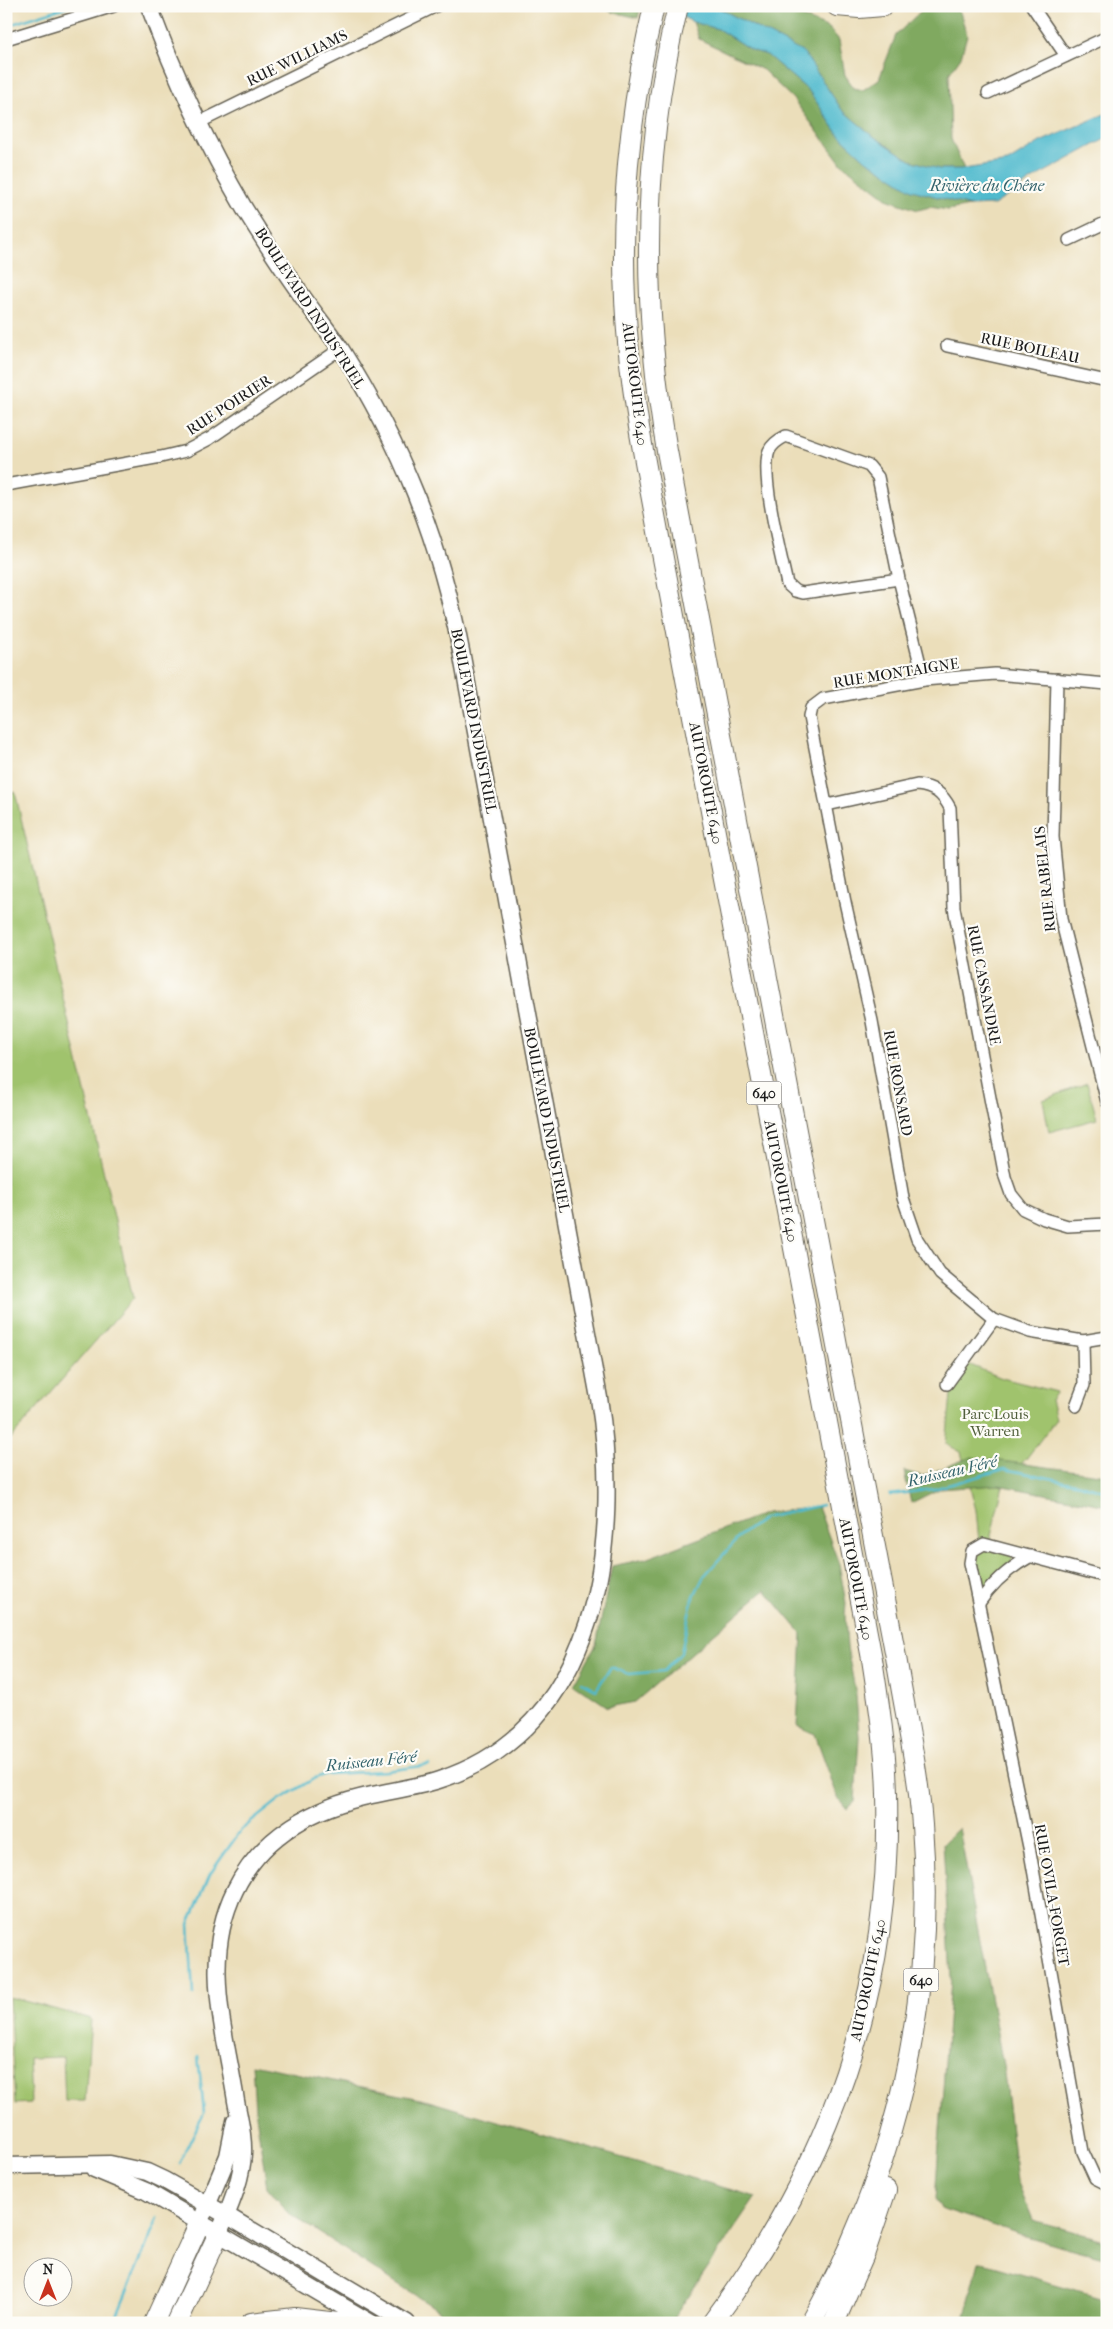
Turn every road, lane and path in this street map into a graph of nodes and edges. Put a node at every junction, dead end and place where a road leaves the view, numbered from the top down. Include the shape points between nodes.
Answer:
1 (114, 6) edge
2 (149, 6) edge
3 (436, 6) edge
4 (837, 6) edge
5 (883, 6) edge
6 (1032, 6) edge
7 (654, 7) edge
8 (676, 13) edge
9 (1107, 37) edge
10 (6, 38) edge
11 (1066, 56) junction
12 (988, 93) dead end
13 (198, 123) junction
14 (1107, 222) edge
15 (1068, 240) dead end
16 (947, 346) dead end
17 (340, 348) junction
18 (1107, 381) edge
19 (6, 485) edge
20 (899, 578) junction
21 (1057, 679) junction
22 (924, 680) junction
23 (1107, 684) edge
24 (812, 708) joint
25 (827, 805) junction
26 (1107, 1102) edge
27 (1107, 1224) edge
28 (994, 1319) junction
29 (1107, 1337) edge
30 (1083, 1341) junction
31 (947, 1384) dead end
32 (1076, 1406) dead end
33 (1031, 1556) junction
34 (1107, 1577) edge
35 (979, 1603) junction
36 (237, 2106) junction
37 (6, 2166) edge
38 (1107, 2184) edge
39 (204, 2213) junction
40 (222, 2224) junction
41 (864, 2232) junction
42 (154, 2323) edge
43 (177, 2323) edge
44 (251, 2323) edge
45 (338, 2323) edge
46 (371, 2323) edge
47 (407, 2323) edge
48 (712, 2323) edge
49 (811, 2323) edge
50 (834, 2323) edge

1 - 10 street
2 - 13 street, BOULEVARD INDUSTRIEL
3 - 13 street, RUE WILLIAMS
4 - 5 highway
6 - 11 street
7 - 48 highway, AUTOROUTE 640 / 640 via 633,120 626,203 625,290 634,392 872,1659 885,1759 886,1868 881,1928 861,2025 845,2078 820,2144 786,2211
8 - 41 highway, AUTOROUTE 640 / 640 via 659,107 649,205 648,286 656,380 880,1571 916,1776 923,1837 924,1929 920,1987 907,2070 879,2191
9 - 11 street
11 - 12 street
13 - 17 street, BOULEVARD INDUSTRIEL via 265,242
14 - 15 street
16 - 18 street, RUE BOILEAU
17 - 19 street, RUE POIRIER via 209,440 186,450
17 - 36 street, BOULEVARD INDUSTRIEL via 405,468 428,524 447,586 600,1398 607,1510 599,1584 585,1635 564,1678 529,1723 501,1748 460,1772 428,1783 349,1800 306,1818 270,1842 244,1872 223,1920 216,1964 218,1998
20 - 20 street via 878,477 869,466 786,436 778,440 769,451 767,484 787,584 795,592 803,592
20 - 22 street
21 - 22 street, RUE MONTAIGNE via 995,674
21 - 23 street, RUE MONTAIGNE
21 - 26 street, RUE RABELAIS via 1054,837 1061,919
22 - 24 street, RUE MONTAIGNE via 823,700
24 - 25 street, RUE RONSARD via 808,717
25 - 27 street, RUE CASSANDRE via 917,785 931,787 943,795 950,808 954,908 1005,1177 1011,1194 1023,1209 1044,1219 1068,1226
25 - 28 street, RUE RONSARD via 872,1021 903,1198 916,1239 940,1274
28 - 30 street, RUE RONSARD via 1030,1332
28 - 31 street
29 - 30 street, RUE RONSARD
30 - 32 street via 1084,1385
33 - 34 street, RUE OVILA-FORGET
33 - 35 street via 1011,1567
33 - 35 street, RUE OVILA-FORGET via 984,1544 972,1550 970,1563
35 - 38 street, RUE OVILA-FORGET via 1030,1852 1083,2152 1095,2178
36 - 39 street, BOULEVARD INDUSTRIEL via 230,2150
36 - 40 street, BOULEVARD INDUSTRIEL via 243,2160
37 - 39 street via 70,2164 92,2169
39 - 40 street
39 - 42 highway
40 - 43 highway
40 - 46 street
40 - 47 street
41 - 49 highway, AUTOROUTE 640 / 640
41 - 50 highway
44 - 45 highway via 295,2318

